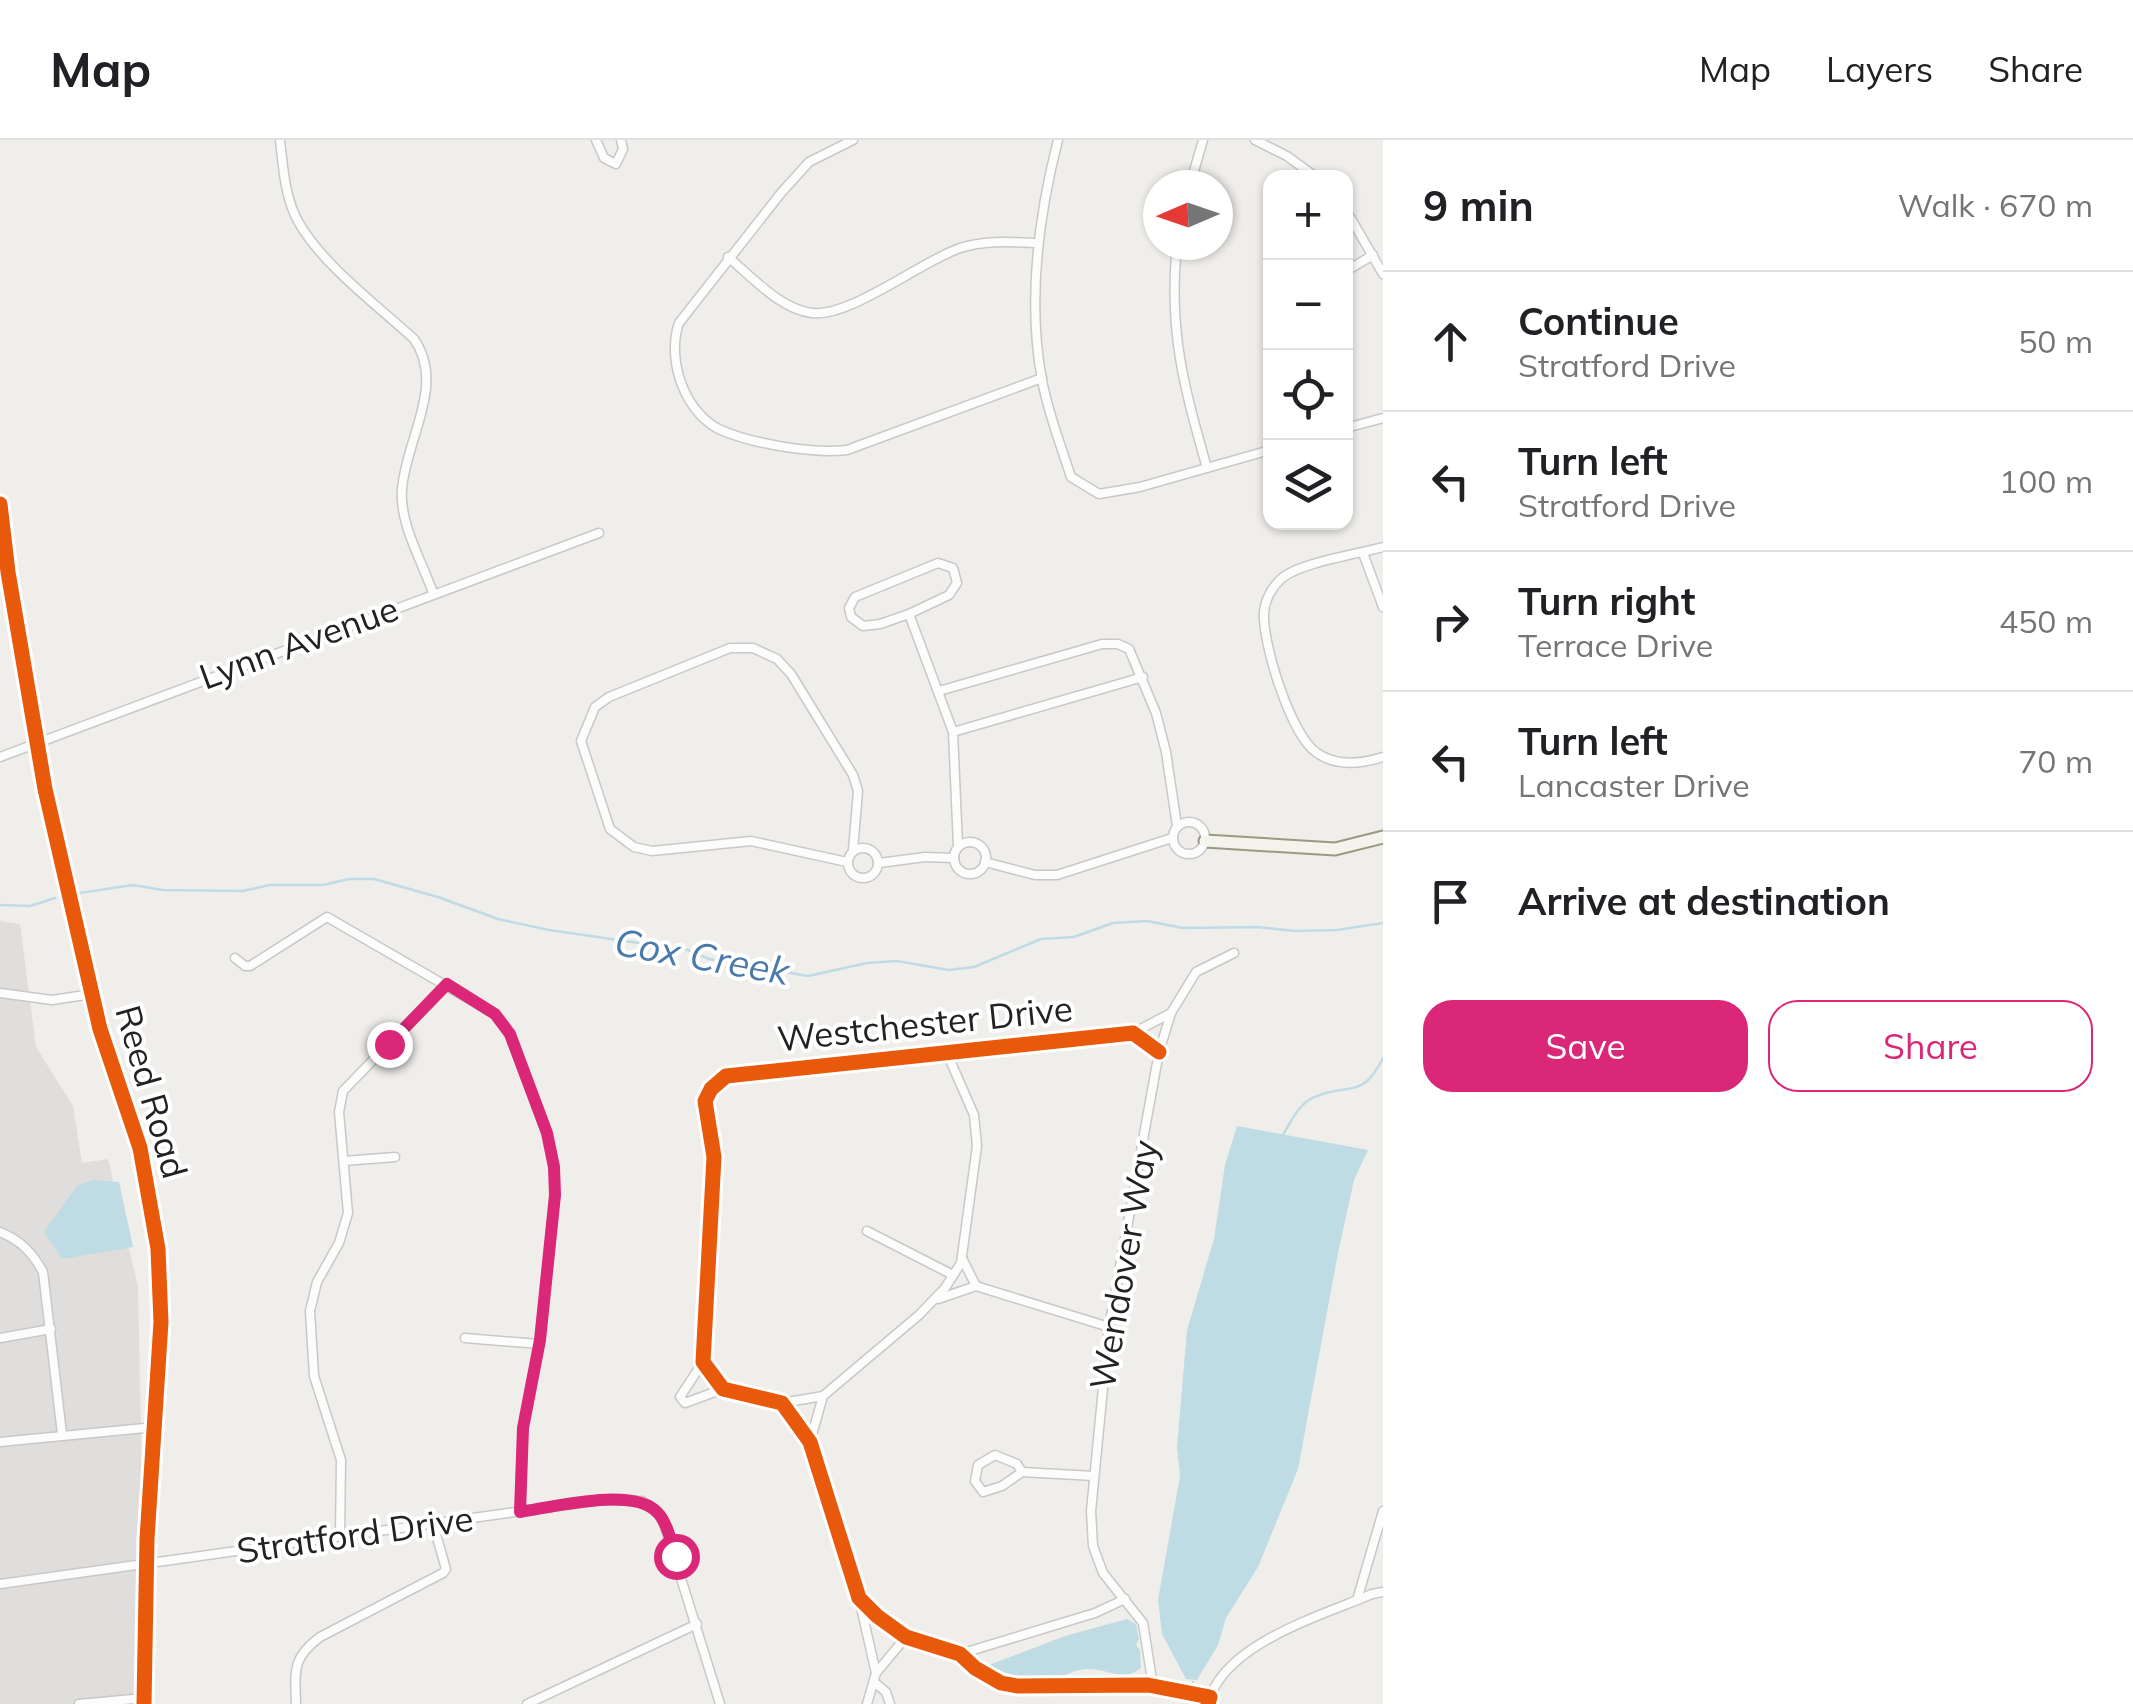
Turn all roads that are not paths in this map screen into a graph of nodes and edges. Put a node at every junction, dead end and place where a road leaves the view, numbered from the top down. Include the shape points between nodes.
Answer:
1 (280, 140) edge
2 (596, 140) edge
3 (621, 140) edge
4 (853, 140) edge
5 (1058, 140) edge
6 (1203, 140) edge
7 (1255, 140) edge
8 (1194, 170) edge
9 (1306, 170) edge
10 (1353, 221) edge
11 (1037, 243) junction
12 (1373, 254) junction
13 (728, 258) junction
14 (1176, 260) edge
15 (1353, 267) edge
16 (1383, 274) edge
17 (1042, 378) junction
18 (1383, 418) edge
19 (1353, 426) edge
20 (1263, 452) edge
21 (1208, 468) junction
22 (0, 504) edge
23 (599, 532) dead end
24 (1383, 547) edge
25 (1363, 553) junction
26 (4, 573) edge
27 (432, 593) junction
28 (1383, 607) edge
29 (909, 614) junction
30 (1143, 678) junction
31 (939, 691) junction
32 (954, 732) junction
33 (36, 742) junction
34 (0, 757) edge
35 (1383, 757) edge
36 (1177, 826) junction
37 (1383, 837) edge
38 (1172, 838) junction
39 (1204, 841) junction
40 (958, 846) junction
41 (853, 850) junction
42 (954, 858) junction
43 (847, 862) junction
44 (879, 862) junction
45 (985, 862) junction
46 (1234, 953) dead end
47 (235, 958) dead end
48 (447, 984) junction
49 (0, 993) edge
50 (92, 994) junction
51 (1171, 1013) junction
52 (1133, 1033) junction
53 (946, 1050) junction
54 (1159, 1052) junction
55 (396, 1157) dead end
56 (344, 1161) junction
57 (868, 1231) dead end
58 (0, 1232) edge
59 (962, 1258) junction
60 (953, 1275) junction
61 (976, 1286) junction
62 (933, 1300) junction
63 (1109, 1328) junction
64 (51, 1329) junction
65 (0, 1338) edge
66 (465, 1338) dead end
67 (539, 1344) junction
68 (703, 1362) junction
69 (723, 1389) junction
70 (824, 1396) junction
71 (782, 1403) junction
72 (156, 1427) junction
73 (62, 1434) junction
74 (0, 1442) edge
75 (810, 1442) junction
76 (1022, 1472) junction
77 (1094, 1476) junction
78 (1383, 1511) edge
79 (520, 1512) junction
80 (432, 1524) junction
81 (340, 1536) junction
82 (146, 1563) junction
83 (0, 1584) edge
84 (1383, 1592) edge
85 (859, 1598) junction
86 (1125, 1599) junction
87 (1357, 1600) junction
88 (697, 1624) junction
89 (906, 1636) junction
90 (960, 1654) junction
91 (875, 1678) junction
92 (1154, 1686) junction
93 (1206, 1699) edge
94 (144, 1701) edge
95 (79, 1704) edge
96 (296, 1704) edge
97 (527, 1704) edge
98 (720, 1704) edge
99 (867, 1704) edge
100 (890, 1704) edge

1 - 27 street via 298,222 423,352 423,408 402,488
2 - 3 street via 604,158 616,164
4 - 13 street via 809,162
5 - 11 street
6 - 8 street
7 - 9 street
10 - 12 street
11 - 13 street via 964,247 823,313 784,303
11 - 17 street
12 - 15 street
12 - 16 street
13 - 17 street via 688,308 674,338 674,365 686,392 700,415 722,430 820,453 847,450
14 - 21 street via 1177,353
17 - 21 street via 1070,478 1084,488 1098,494
18 - 19 street
20 - 21 street
22 - 26 street, Reed Road
23 - 27 street, Lynn Avenue
24 - 25 street
25 - 28 street
25 - 35 street via 1282,578 1265,605 1264,631 1308,746 1335,762
26 - 33 street, Reed Road
27 - 33 street, Lynn Avenue
29 - 29 street via 949,594 957,584 953,568 938,562 855,597 849,608 863,626
29 - 31 street
30 - 31 street via 1129,649 1102,644
30 - 32 street
30 - 36 street via 1166,752
31 - 32 street
32 - 40 street
33 - 34 street, Lynn Avenue
33 - 50 street, Reed Road
36 - 38 street
36 - 39 street via 1201,825
37 - 39 street via 1335,849
38 - 39 street via 1190,854
38 - 45 street via 1057,874 1035,876
40 - 42 street
40 - 45 street via 981,845
41 - 43 street
41 - 43 street via 853,775 791,674 763,651 730,648 627,689 595,707 586,723 581,741 602,812 619,839 652,851 751,841
41 - 44 street via 869,848
42 - 44 street
42 - 45 street via 971,874
43 - 44 street via 864,879
46 - 51 street, Wendover Way via 1196,972
47 - 48 street via 250,966 327,917
48 - 56 street via 343,1092
48 - 67 street via 495,1014 510,1034 551,1147 555,1195
49 - 50 street via 52,1000
50 - 72 street, Reed Road via 140,1148 153,1214 161,1278
51 - 52 street
51 - 54 street, Wendover Way
52 - 53 street, Westchester Drive
52 - 54 street
53 - 59 street via 974,1115 977,1146
53 - 68 street, Westchester Drive via 726,1076 711,1089 705,1102 714,1157
54 - 63 street, Wendover Way
55 - 56 street
56 - 81 street via 345,1227 310,1311 314,1376 341,1460
57 - 60 street
58 - 64 street via 20,1241 43,1272
59 - 60 street
59 - 61 street
60 - 62 street
61 - 62 street
61 - 63 street
62 - 70 street
63 - 77 street, Wendover Way
64 - 65 street
64 - 73 street
66 - 67 street
67 - 79 street via 523,1428
68 - 69 street
68 - 69 street via 680,1397 684,1403
69 - 71 street
70 - 71 street
70 - 75 street
71 - 75 street
72 - 73 street
72 - 82 street, Reed Road
73 - 74 street
75 - 85 street
76 - 76 street via 983,1492 975,1481 978,1465 996,1456
76 - 77 street
77 - 86 street, Wendover Way via 1093,1546 1103,1574
78 - 87 street
79 - 80 street, Stratford Drive
79 - 88 street, Stratford Drive via 601,1500 642,1501 654,1508
80 - 81 street, Stratford Drive
80 - 96 street via 444,1573 306,1647 296,1664
81 - 82 street, Stratford Drive
82 - 83 street, Stratford Drive
82 - 94 street, Reed Road
84 - 87 street
85 - 89 street
85 - 91 street
86 - 90 street
86 - 92 street, Wendover Way via 1143,1623
87 - 93 street via 1241,1656
88 - 97 street
88 - 98 street, Stratford Drive
89 - 90 street
89 - 91 street
90 - 92 street via 1001,1683 1017,1686
91 - 99 street
91 - 100 street
92 - 93 street
94 - 95 street

